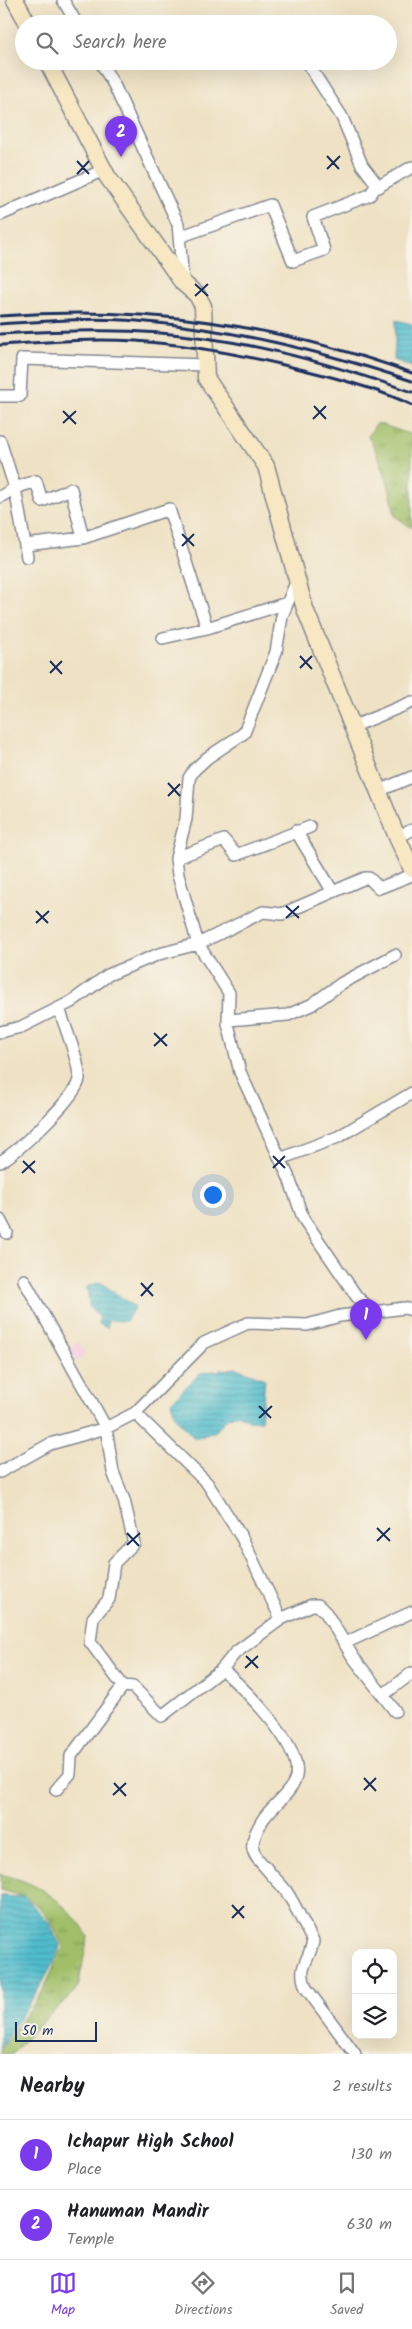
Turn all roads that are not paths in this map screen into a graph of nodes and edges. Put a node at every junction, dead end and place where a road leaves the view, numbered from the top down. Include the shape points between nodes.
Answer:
1 (15, 0) edge
2 (63, 0) edge
3 (23, 15) edge
4 (72, 15) edge
5 (52, 70) edge
6 (105, 70) edge
7 (312, 70) edge
8 (412, 168) edge
9 (104, 170) junction
10 (379, 186) junction
11 (0, 215) edge
12 (180, 237) junction
13 (184, 283) junction
14 (205, 365) junction
15 (0, 396) edge
16 (0, 441) edge
17 (15, 488) junction
18 (0, 496) edge
19 (83, 538) junction
20 (26, 545) junction
21 (27, 557) dead end
22 (297, 580) junction
23 (288, 603) junction
24 (207, 628) junction
25 (164, 638) dead end
26 (412, 702) edge
27 (352, 727) junction
28 (412, 777) edge
29 (378, 791) junction
30 (310, 827) dead end
31 (412, 830) edge
32 (296, 831) junction
33 (397, 837) junction
34 (176, 858) junction
35 (412, 869) edge
36 (412, 875) edge
37 (333, 892) junction
38 (198, 944) junction
39 (395, 955) dead end
40 (59, 1008) junction
41 (228, 1020) junction
42 (0, 1032) edge
43 (412, 1093) edge
44 (280, 1159) junction
45 (0, 1162) edge
46 (0, 1220) edge
47 (7, 1233) dead end
48 (24, 1280) dead end
49 (412, 1310) edge
50 (374, 1312) junction
51 (135, 1413) junction
52 (106, 1428) junction
53 (0, 1472) edge
54 (412, 1612) edge
55 (280, 1620) junction
56 (345, 1643) junction
57 (222, 1669) junction
58 (412, 1673) edge
59 (123, 1686) junction
60 (384, 1696) junction
61 (395, 1711) dead end
62 (56, 1790) dead end
63 (355, 2054) edge

1 - 3 street
2 - 4 street
5 - 9 street
6 - 12 street via 178,224
7 - 10 street via 342,117 362,165
8 - 10 street
9 - 11 street
9 - 13 street
10 - 12 street via 370,195 313,217 324,250 292,261 270,205
12 - 13 street
13 - 14 street via 203,306
14 - 15 street via 22,359 20,396
14 - 22 street via 206,378 266,466
16 - 17 street
17 - 18 street
17 - 19 street via 36,481 42,501 71,489
17 - 20 street
19 - 20 street
19 - 24 street via 169,510
20 - 21 street
22 - 23 street
22 - 27 street via 305,609
23 - 24 street
23 - 34 street via 282,616 276,652 244,733 207,758 189,778 186,819
24 - 25 street
26 - 27 street
27 - 29 street
28 - 29 street
29 - 33 street
30 - 32 street
31 - 33 street
32 - 34 street via 236,855 224,840
32 - 37 street
33 - 35 street
34 - 38 street
36 - 37 street via 379,888 365,878
37 - 38 street via 282,914 263,912
38 - 40 street via 159,954 108,975
38 - 41 street via 229,993
39 - 41 street via 342,983 311,1005 288,1014
40 - 42 street via 21,1027
40 - 45 street via 78,1070 78,1084 41,1128 15,1153
41 - 44 street via 240,1072
43 - 44 street via 338,1137
44 - 50 street via 303,1218 358,1297
46 - 47 street
48 - 52 street
49 - 50 street
50 - 51 street via 307,1324 248,1323 204,1343
51 - 52 street
51 - 55 street via 207,1483 242,1538
52 - 53 street via 50,1444
52 - 59 street via 114,1472 134,1543 114,1564 109,1599 93,1618 90,1642
54 - 56 street
55 - 56 street via 318,1605
55 - 57 street via 246,1644
56 - 60 street
57 - 59 street via 162,1716 133,1687
57 - 63 street via 278,1730 295,1760 295,1780 266,1815 252,1849 286,1891 314,1941 302,1969 306,1988
58 - 60 street
59 - 62 street via 72,1756 70,1774
60 - 61 street

